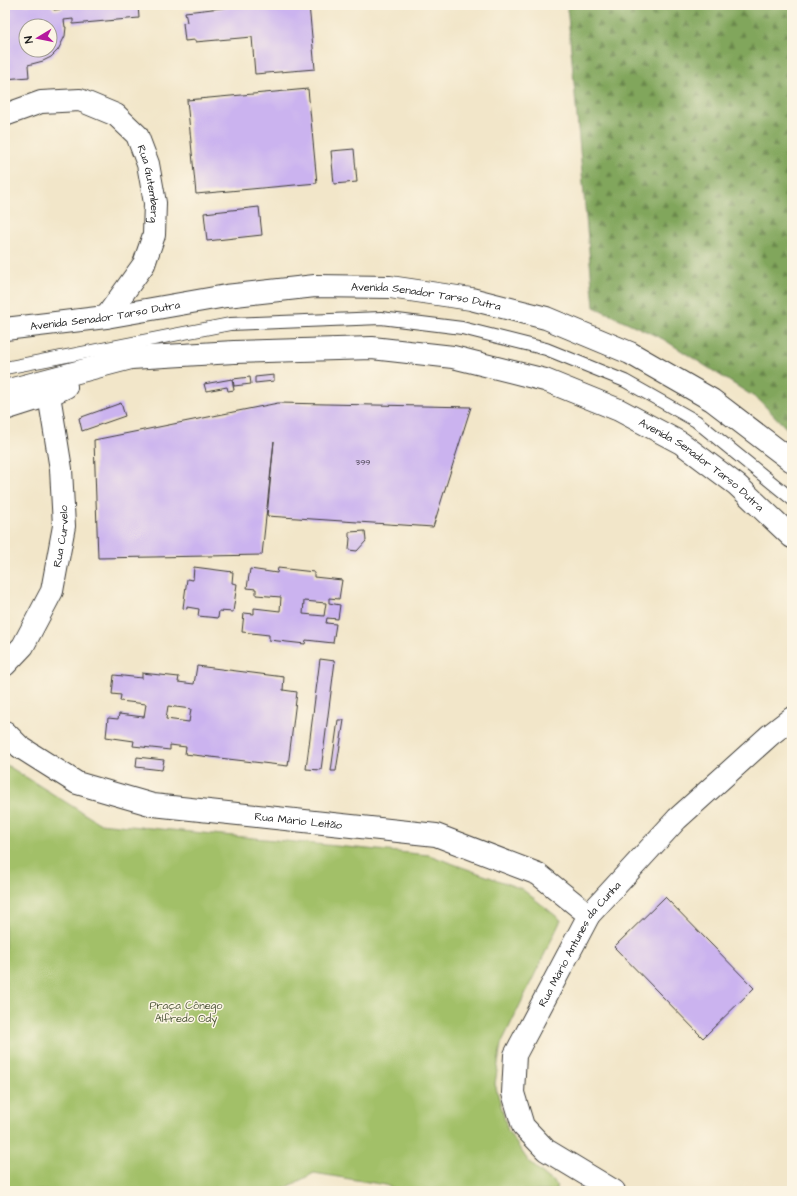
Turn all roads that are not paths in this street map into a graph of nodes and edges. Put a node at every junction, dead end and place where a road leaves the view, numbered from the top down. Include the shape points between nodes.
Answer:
1 (5, 115) edge
2 (106, 317) junction
3 (9, 332) edge
4 (131, 358) junction
5 (5, 368) edge
6 (5, 391) edge
7 (49, 394) junction
8 (5, 409) edge
9 (792, 461) edge
10 (792, 499) edge
11 (792, 537) edge
12 (5, 665) edge
13 (792, 718) edge
14 (5, 732) edge
15 (589, 915) junction
16 (614, 1191) edge

1 - 2 street, Rua Gutemberg via 42,102 80,100 116,115 137,135 148,164 154,202 154,235 144,264
2 - 3 street, Avenida Senador Tarso Dutra
2 - 9 street, Avenida Senador Tarso Dutra via 226,296 315,286 390,288 471,299 546,318 630,353 712,400
4 - 6 street, Avenida Senador Tarso Dutra
4 - 7 street, Avenida Senador Tarso Dutra
4 - 11 street, Avenida Senador Tarso Dutra via 372,348 453,357 545,380 618,410 680,442 737,485
5 - 10 lane via 230,324 381,318 462,328 546,349 624,382 696,421
7 - 8 street, Avenida Senador Tarso Dutra
7 - 12 street, Rua Curvelo via 61,469 64,526 52,591 23,646
13 - 15 street, Rua Mário Antunes da Cunha via 677,819
14 - 15 street, Rua Mário Leitão via 20,747 78,783 153,805 436,835 538,874
15 - 16 street, Rua Mário Antunes da Cunha via 515,1055 513,1092 523,1126 546,1150

